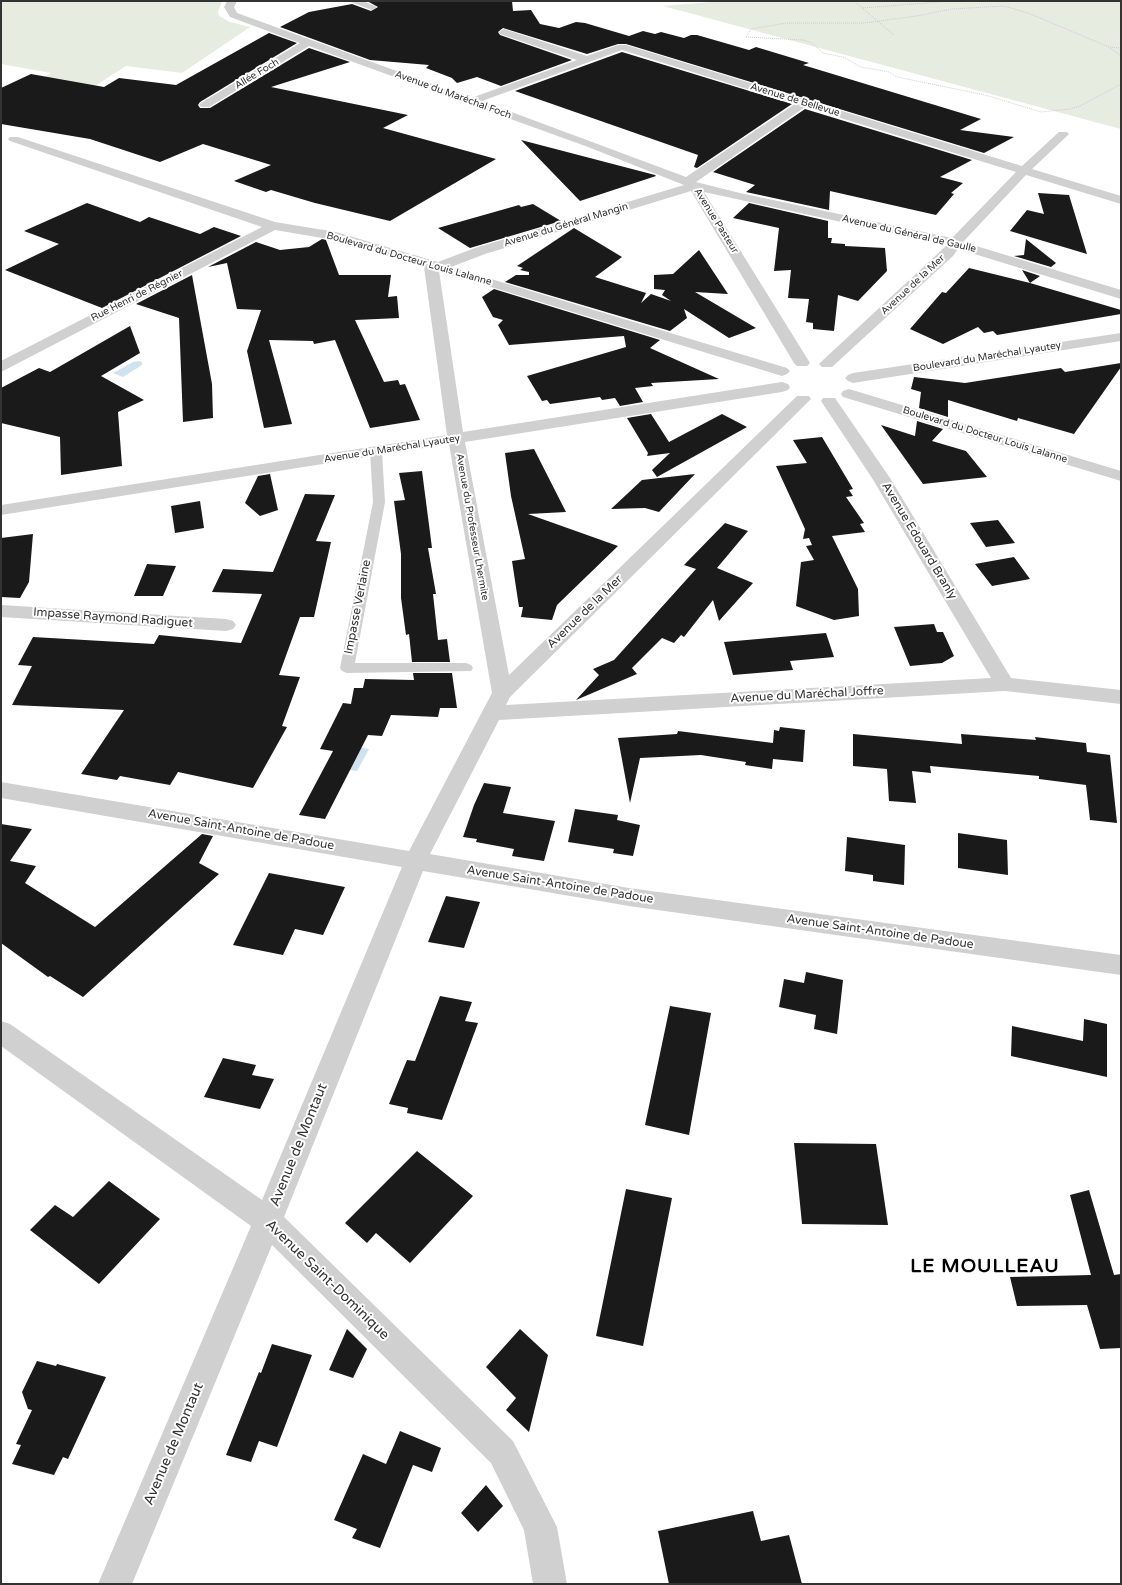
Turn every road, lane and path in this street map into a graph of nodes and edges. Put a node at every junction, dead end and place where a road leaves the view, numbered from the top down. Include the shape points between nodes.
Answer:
1 (232, 1) edge
2 (353, 1) edge
3 (854, 1) edge
4 (951, 1) edge
5 (372, 7) dead end
6 (863, 8) junction
7 (879, 20) junction
8 (504, 32) dead end
9 (894, 35) dead end
10 (309, 42) junction
11 (1109, 47) junction
12 (1121, 48) edge
13 (1121, 56) edge
14 (586, 59) junction
15 (1121, 84) edge
16 (472, 101) junction
17 (803, 103) junction
18 (205, 105) dead end
19 (1063, 134) dead end
20 (14, 139) dead end
21 (1024, 170) junction
22 (691, 184) junction
23 (1121, 200) edge
24 (273, 226) junction
25 (954, 244) junction
26 (435, 266) junction
27 (1121, 295) edge
28 (1121, 337) edge
29 (802, 363) junction
30 (827, 364) junction
31 (1, 367) edge
32 (853, 378) junction
33 (782, 379) junction
34 (849, 394) junction
35 (803, 399) junction
36 (829, 401) junction
37 (456, 438) junction
38 (376, 452) junction
39 (1121, 476) edge
40 (1, 510) edge
41 (1, 611) edge
42 (226, 626) dead end
43 (466, 668) dead end
44 (1005, 684) junction
45 (502, 693) junction
46 (1121, 696) edge
47 (493, 713) junction
48 (1, 790) edge
49 (416, 860) junction
50 (1121, 965) edge
51 (1, 1032) edge
52 (268, 1221) junction
53 (114, 1584) edge
54 (550, 1584) edge

1 - 10 street, Avenue du Maréchal Foch via 229,7 233,15
2 - 5 street
3 - 6 path
4 - 6 path
6 - 7 path
7 - 9 path
7 - 11 path via 952,9 1004,6 1028,13
7 - 15 path via 848,24 787,23 751,29 746,37 803,40 823,53 843,58 861,67 985,95 1041,112 1080,106
8 - 14 street
10 - 16 street, Avenue du Maréchal Foch
10 - 18 street, Allée Foch
11 - 12 path
11 - 13 path
14 - 16 street, Avenue de Bellevue
14 - 17 street, Avenue de Bellevue via 622,46
16 - 22 street, Avenue du Maréchal Foch
17 - 21 street, Avenue de Bellevue
17 - 22 street, Avenue Pasteur
19 - 21 street, Avenue de la Mer
20 - 24 street, Boulevard du Docteur Louis Lalanne
21 - 23 street, Avenue de Bellevue
21 - 25 street, Avenue de la Mer
22 - 25 street, Avenue du Général de Gaulle
22 - 26 street, Avenue du Général Mangin
22 - 29 street, Avenue Pasteur
24 - 26 street, Boulevard du Docteur Louis Lalanne via 336,236
24 - 31 street, Rue Henri de Régnier
25 - 27 street, Avenue du Général de Gaulle
25 - 30 street, Avenue de la Mer via 948,253
26 - 33 street, Boulevard du Docteur Louis Lalanne
26 - 37 street, Avenue du Professeur Lhermite
28 - 32 street, Boulevard du Maréchal Lyautey
29 - 30 street
29 - 33 street, Avenue du Maréchal Lyautey via 794,365
30 - 32 street via 843,369
32 - 34 street via 854,389
33 - 35 street, Boulevard du Docteur Louis Lalanne via 787,392
33 - 37 street, Avenue du Maréchal Lyautey
34 - 36 street
34 - 39 street, Boulevard du Docteur Louis Lalanne
35 - 36 street
35 - 45 street, Avenue de la Mer
36 - 44 street, Avenue Edouard Branly via 882,478
37 - 38 street, Avenue du Maréchal Lyautey
37 - 45 street, Avenue du Professeur Lhermite
38 - 40 street, Avenue du Maréchal Lyautey
38 - 43 lane, Impasse Verlaine via 379,502 346,668
41 - 42 street, Impasse Raymond Radiguet
44 - 46 street, Avenue du Maréchal Joffre
44 - 47 street, Avenue du Maréchal Joffre
45 - 47 street, Avenue de la Mer
47 - 49 street, Avenue de la Mer
48 - 49 street, Avenue Saint-Antoine de Padoue
49 - 50 street, Avenue Saint-Antoine de Padoue via 629,897
49 - 52 street, Avenue de Montaut
51 - 52 street, Avenue Saint-Dominique
52 - 53 street, Avenue de Montaut
52 - 54 street, Avenue Saint-Dominique via 502,1452 540,1527

